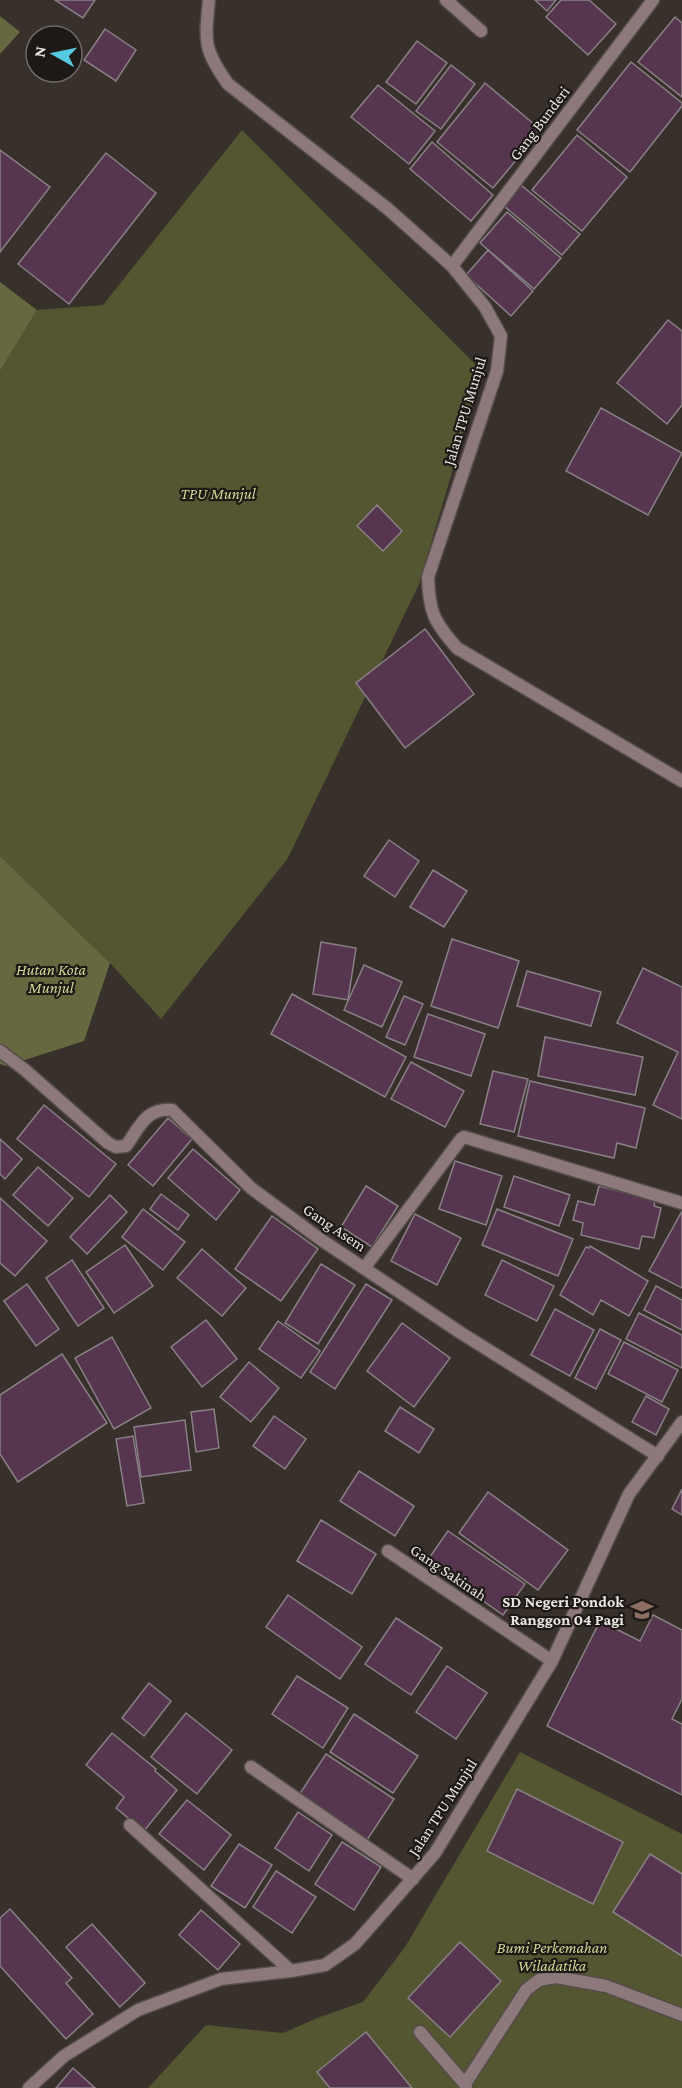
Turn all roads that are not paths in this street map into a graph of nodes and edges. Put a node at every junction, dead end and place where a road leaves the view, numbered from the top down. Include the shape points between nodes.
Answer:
1 (209, 0) edge
2 (446, 0) edge
3 (653, 0) edge
4 (481, 31) dead end
5 (452, 266) junction
6 (682, 781) edge
7 (0, 1051) edge
8 (682, 1203) edge
9 (365, 1267) junction
10 (682, 1422) edge
11 (658, 1455) junction
12 (388, 1551) dead end
13 (552, 1661) junction
14 (251, 1767) dead end
15 (130, 1825) dead end
16 (413, 1879) junction
17 (291, 1971) junction
18 (682, 2015) edge
19 (420, 2032) dead end
20 (465, 2086) edge
21 (29, 2088) edge

1 - 5 street, Jalan TPU Munjul via 205,36 212,61 228,84 388,209
2 - 4 street
3 - 5 street, Gang Bunderi
5 - 6 street, Jalan TPU Munjul via 485,307 501,336 497,371 428,577 429,603 438,626 457,648
7 - 9 street, Gang Asem via 116,1147 126,1146 148,1115 160,1109 172,1110 251,1188
8 - 9 street via 464,1137
9 - 11 street, Gang Asem via 461,1333
10 - 11 street, Jalan TPU Munjul
11 - 13 street, Jalan TPU Munjul via 629,1494
12 - 13 street, Gang Sakinah
13 - 16 street, Jalan TPU Munjul via 435,1853
14 - 16 street
15 - 17 street
16 - 17 street, Jalan TPU Munjul via 355,1944 325,1965
17 - 21 street, Jalan TPU Munjul via 221,1979 138,2010 64,2056
18 - 20 street via 606,1986 556,1977 540,1980 526,1990
19 - 20 street

